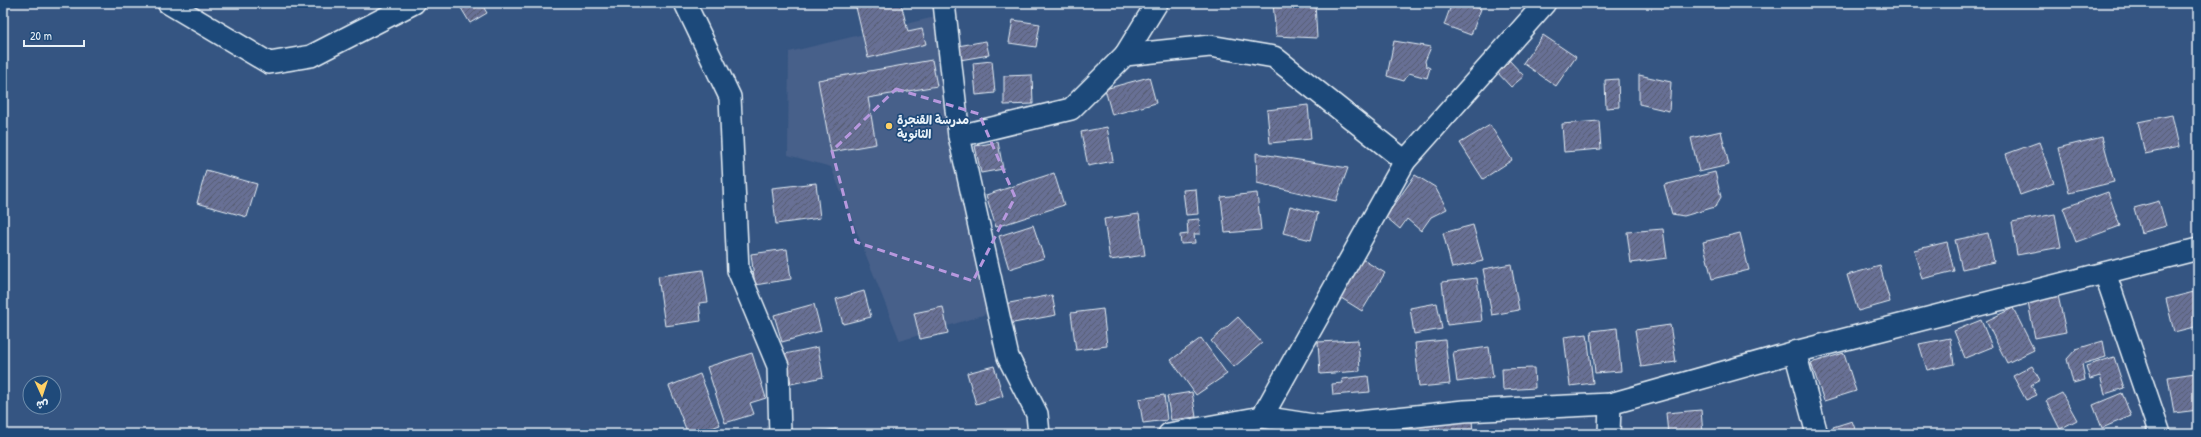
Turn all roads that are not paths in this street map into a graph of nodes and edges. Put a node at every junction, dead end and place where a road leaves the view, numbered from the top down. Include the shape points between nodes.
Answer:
1 (168, 3) edge
2 (414, 3) edge
3 (685, 3) edge
4 (944, 3) edge
5 (1157, 3) edge
6 (1545, 3) edge
7 (1125, 55) junction
8 (959, 136) junction
9 (1405, 161) junction
10 (2198, 249) edge
11 (2105, 273) junction
12 (1795, 352) junction
13 (1610, 404) junction
14 (1262, 417) junction
15 (780, 434) edge
16 (1039, 434) edge
17 (1169, 434) edge
18 (1609, 434) edge
19 (1817, 434) edge
20 (2160, 434) edge

1 - 2 street via 269,63 311,56
3 - 15 street via 730,97 738,270 778,366
4 - 8 street
5 - 7 street
6 - 9 street
7 - 8 street via 1071,109
7 - 9 street via 1210,46 1274,57
8 - 16 street via 1008,357 1037,414
9 - 14 street
10 - 11 street
11 - 12 street
11 - 20 street
12 - 13 street
12 - 19 street
13 - 14 street via 1464,411 1320,426
13 - 18 street
14 - 17 street

